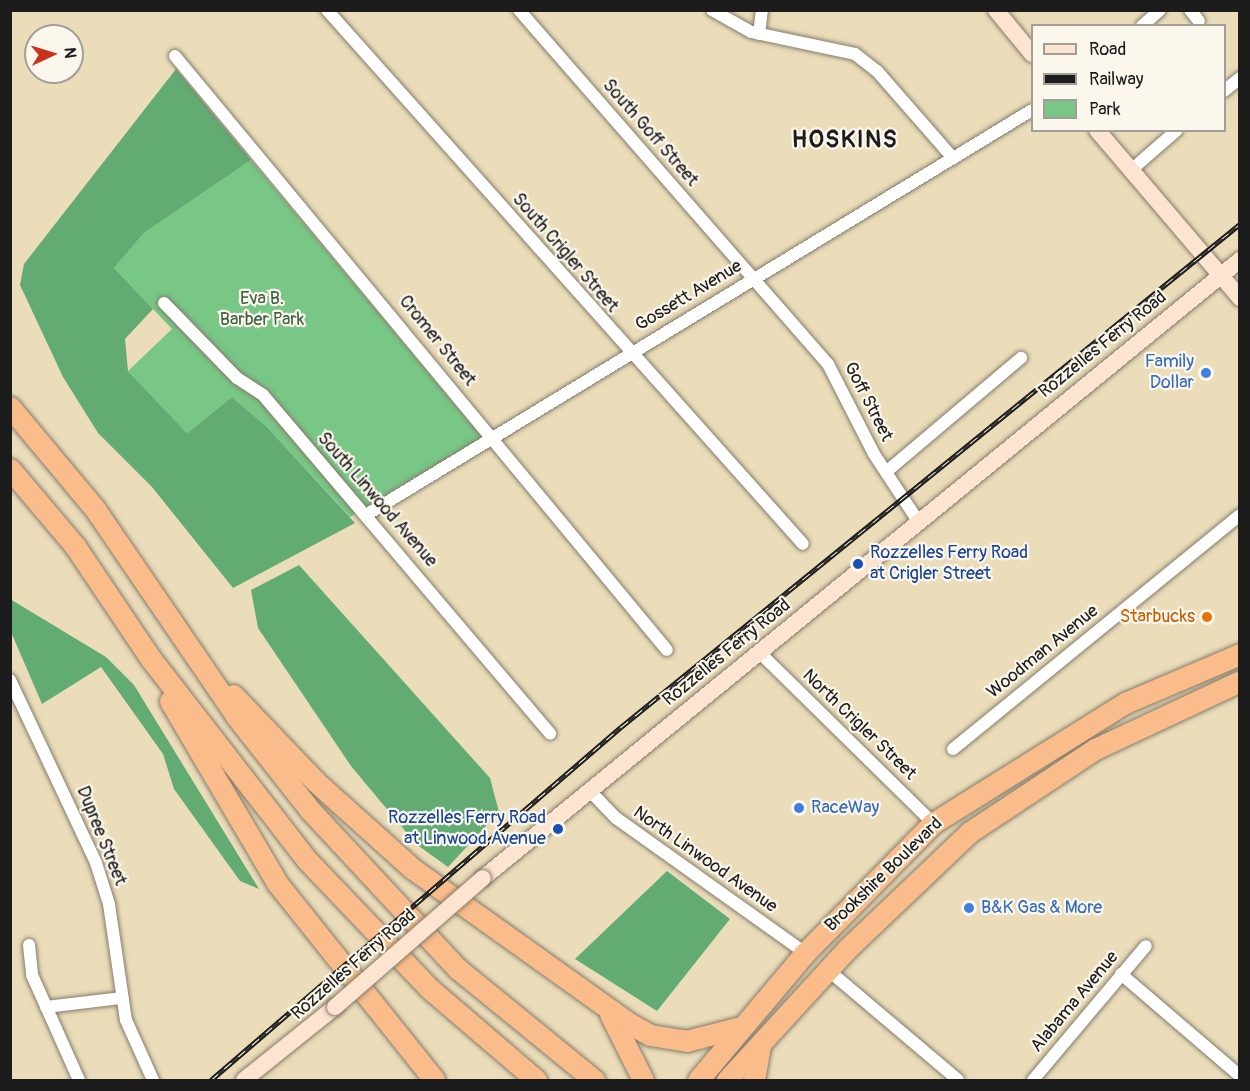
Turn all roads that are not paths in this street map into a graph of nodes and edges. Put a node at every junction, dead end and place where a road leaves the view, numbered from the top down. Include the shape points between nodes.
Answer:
1 (327, 10) edge
2 (519, 10) edge
3 (712, 10) edge
4 (762, 10) edge
5 (996, 10) edge
6 (1160, 10) edge
7 (1190, 10) edge
8 (1199, 21) dead end
9 (1144, 24) edge
10 (759, 34) junction
11 (1031, 53) edge
12 (175, 56) dead end
13 (1239, 78) edge
14 (1226, 89) edge
15 (1031, 111) edge
16 (1099, 132) edge
17 (1175, 132) edge
18 (953, 158) junction
19 (1130, 171) junction
20 (1239, 260) edge
21 (1221, 275) junction
22 (753, 279) junction
23 (1239, 298) edge
24 (164, 303) dead end
25 (631, 353) junction
26 (1021, 358) dead end
27 (10, 407) edge
28 (491, 438) junction
29 (10, 469) edge
30 (886, 472) junction
31 (366, 515) junction
32 (1239, 515) edge
33 (918, 521) junction
34 (803, 544) dead end
35 (667, 650) dead end
36 (759, 652) junction
37 (1239, 654) edge
38 (151, 659) junction
39 (198, 662) junction
40 (10, 680) edge
41 (1239, 681) edge
42 (550, 734) dead end
43 (1055, 742) junction
44 (953, 749) dead end
45 (589, 790) junction
46 (933, 824) junction
47 (960, 840) junction
48 (29, 945) dead end
49 (1146, 946) dead end
50 (805, 953) junction
51 (828, 970) junction
52 (1121, 974) junction
53 (122, 998) junction
54 (603, 1004) junction
55 (46, 1007) junction
56 (741, 1027) junction
57 (760, 1043) junction
58 (1239, 1076) edge
59 (79, 1080) edge
60 (153, 1080) edge
61 (244, 1080) edge
62 (434, 1080) edge
63 (536, 1080) edge
64 (594, 1080) edge
65 (643, 1080) edge
66 (698, 1080) edge
67 (727, 1080) edge
68 (754, 1080) edge
69 (958, 1080) edge
70 (1033, 1080) edge

1 - 25 street, South Crigler Street
2 - 22 street, South Goff Street
3 - 10 street via 735,27
4 - 10 street
5 - 11 street
6 - 9 street
7 - 8 street
10 - 18 street via 855,54 894,89
12 - 28 street, Cromer Street
13 - 14 street
15 - 18 street, Gossett Avenue
16 - 19 street
17 - 19 street
18 - 22 street, Gossett Avenue
19 - 21 street
20 - 21 street, Rozzelles Ferry Road
21 - 23 street
21 - 33 street, Rozzelles Ferry Road
22 - 25 street, Gossett Avenue
22 - 30 street, Goff Street via 840,380
24 - 31 street, South Linwood Avenue via 237,378 263,395
25 - 28 street, Gossett Avenue
25 - 34 street, South Crigler Street
26 - 30 street
27 - 39 highway via 95,509
28 - 31 street, Gossett Avenue
28 - 35 street, Cromer Street
29 - 38 highway via 75,546
30 - 33 street, Goff Street
31 - 42 street, South Linwood Avenue
32 - 44 street, Woodman Avenue
33 - 36 street, Rozzelles Ferry Road
36 - 45 street, Rozzelles Ferry Road
36 - 46 street, North Crigler Street
37 - 43 highway, Brookshire Boulevard via 1125,703
38 - 62 highway via 207,773 277,883
38 - 63 highway via 306,859 430,989
39 - 54 highway via 316,782 413,869
39 - 64 highway via 310,810 388,896 466,976
40 - 53 street, Dupree Street via 96,863 109,904
41 - 47 highway, Brookshire Boulevard via 1095,749
43 - 46 highway, Brookshire Boulevard
43 - 47 highway via 959,823 955,832
45 - 50 street, North Linwood Avenue via 616,818
45 - 61 street, Rozzelles Ferry Road, bridge
46 - 50 highway, Brookshire Boulevard
47 - 51 highway, Brookshire Boulevard
48 - 55 street via 32,975
49 - 52 street, Alabama Avenue
50 - 56 highway, Brookshire Boulevard
51 - 57 highway, Brookshire Boulevard
51 - 69 street
52 - 58 street
52 - 70 street, Alabama Avenue
53 - 55 street
53 - 60 street, Dupree Street via 129,1032
54 - 56 highway via 650,1035 673,1040
54 - 65 highway via 627,1040
55 - 59 street
56 - 66 highway, Brookshire Boulevard
57 - 67 highway, Brookshire Boulevard
57 - 68 highway

